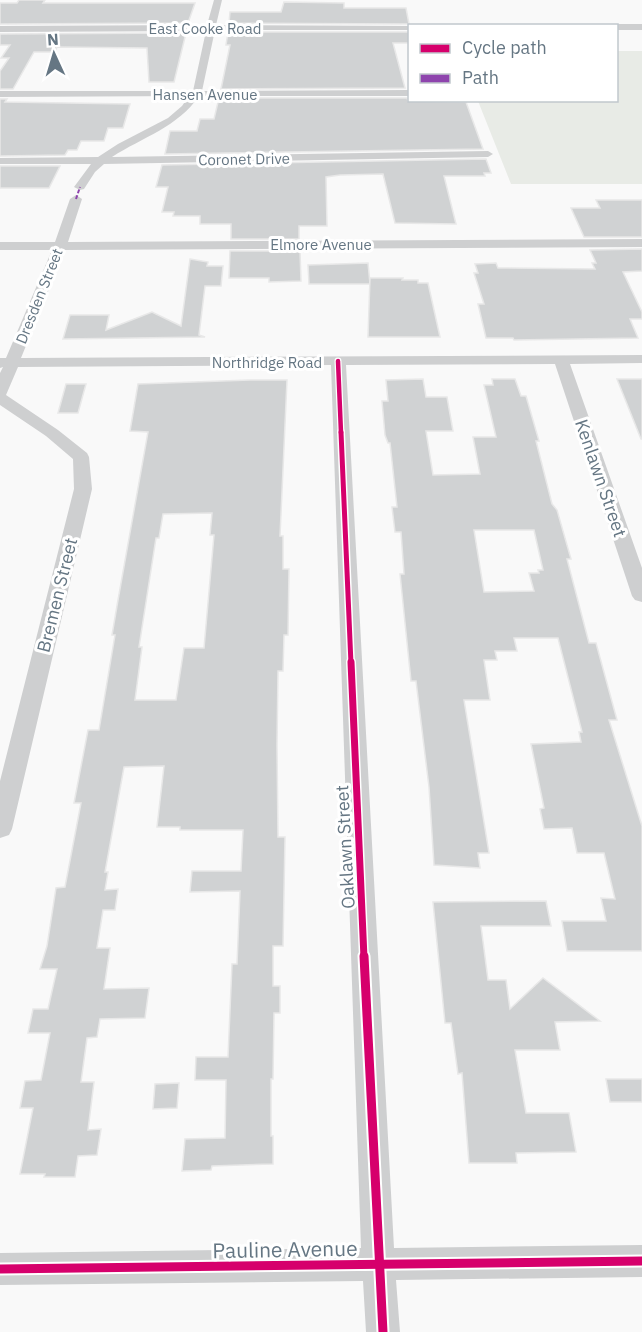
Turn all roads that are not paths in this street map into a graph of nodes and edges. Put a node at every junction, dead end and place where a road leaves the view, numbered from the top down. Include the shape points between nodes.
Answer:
1 (218, 0) edge
2 (408, 27) edge
3 (618, 27) edge
4 (642, 27) edge
5 (211, 28) junction
6 (0, 29) edge
7 (408, 93) edge
8 (0, 94) edge
9 (197, 94) junction
10 (488, 154) dead end
11 (0, 161) edge
12 (98, 161) junction
13 (642, 243) edge
14 (0, 246) edge
15 (60, 246) junction
16 (642, 359) edge
17 (561, 360) junction
18 (338, 361) junction
19 (6, 363) edge
20 (0, 392) edge
21 (0, 398) edge
22 (642, 596) edge
23 (0, 829) edge
24 (642, 1261) edge
25 (379, 1265) junction
26 (0, 1269) edge
27 (383, 1332) edge

1 - 5 street
2 - 5 street, East Cooke Road
3 - 4 street
5 - 6 street, East Cooke Road
5 - 9 street
7 - 9 street, Hansen Avenue
8 - 9 street, Hansen Avenue
9 - 12 street, Dresden Street via 172,118
10 - 12 street, Coronet Drive
11 - 12 street, Coronet Drive
12 - 15 street, Dresden Street via 86,173
13 - 15 street, Elmore Avenue
14 - 15 street, Elmore Avenue
15 - 19 street, Dresden Street
16 - 17 street, Northridge Road
17 - 18 street, Northridge Road
17 - 22 street, Kenlawn Street
18 - 19 street, Northridge Road
18 - 25 street, Oaklawn Street
19 - 20 street, Dresden Street
21 - 23 street, Bremen Street via 81,457 83,489
24 - 25 street, Pauline Avenue
25 - 26 street, Pauline Avenue
25 - 27 street, Oaklawn Street

